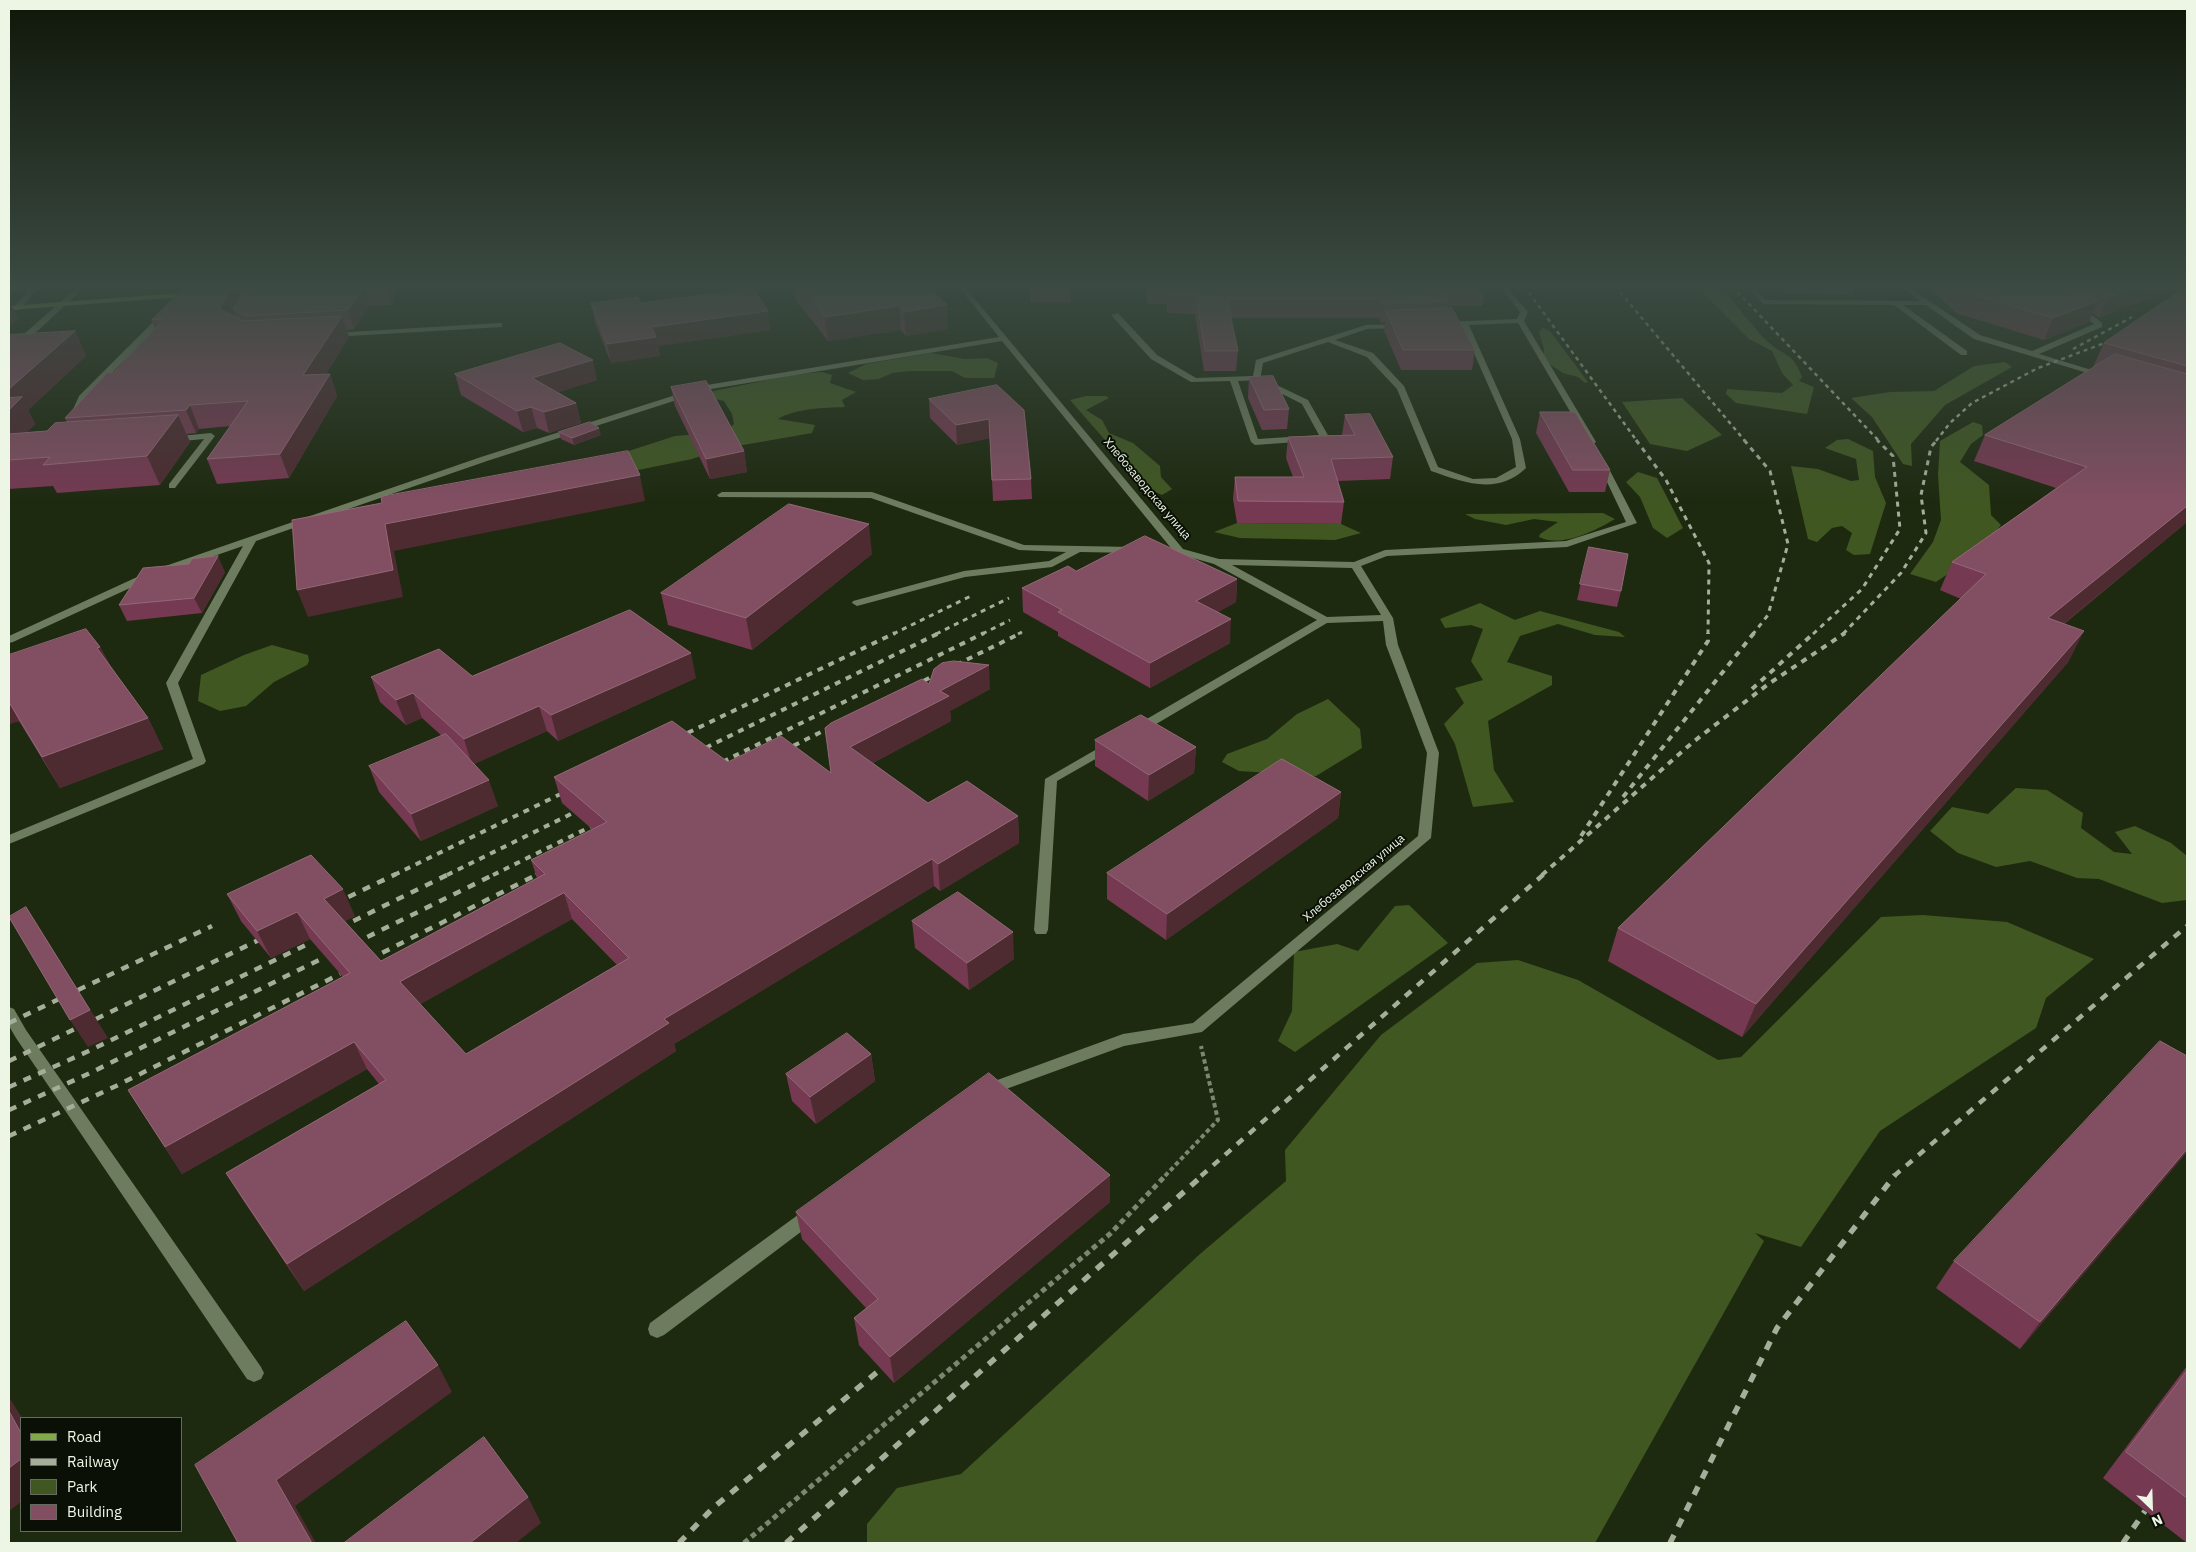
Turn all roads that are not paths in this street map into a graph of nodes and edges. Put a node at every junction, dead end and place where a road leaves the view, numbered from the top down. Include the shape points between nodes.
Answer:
1 (122, 358) edge
2 (881, 358) edge
3 (1021, 358) edge
4 (1156, 358) edge
5 (1270, 358) edge
6 (1373, 358) edge
7 (1480, 358) edge
8 (1543, 358) edge
9 (2048, 358) edge
10 (2113, 377) edge
11 (1233, 378) junction
12 (1257, 378) junction
13 (71, 422) edge
14 (164, 439) edge
15 (172, 486) dead end
16 (722, 495) dead end
17 (252, 539) junction
18 (1078, 549) junction
19 (1142, 550) edge
20 (1161, 551) edge
21 (1179, 551) junction
22 (1218, 562) junction
23 (1355, 565) junction
24 (856, 603) dead end
25 (1388, 618) junction
26 (1325, 620) junction
27 (9, 640) edge
28 (9, 840) edge
29 (1041, 930) dead end
30 (9, 1013) edge
31 (975, 1094) edge
32 (824, 1206) edge
33 (657, 1329) dead end
34 (254, 1373) dead end

1 - 13 street via 82,398
2 - 17 street via 710,387 484,459
3 - 21 street, Хлебозаводская улица
4 - 11 street via 1194,380
5 - 12 street via 1259,362
6 - 7 street via 1401,388 1434,469 1472,482 1498,481 1521,468 1516,439
8 - 23 street via 1578,416 1632,522 1567,544 1386,553
9 - 10 street
11 - 12 street
11 - 12 street via 1255,442 1325,437 1305,402
14 - 15 street via 211,436
16 - 18 street via 872,495 1023,548
17 - 27 street via 152,574
17 - 28 street via 172,682 200,761
18 - 19 street
18 - 24 street via 1052,564 964,574
20 - 21 street
21 - 22 street, Хлебозаводская улица
22 - 23 street
22 - 26 street, Хлебозаводская улица
23 - 25 street
25 - 26 street
25 - 31 street, Хлебозаводская улица via 1392,645 1433,753 1424,838 1198,1028 1123,1040
26 - 29 street via 1051,779
30 - 34 street
32 - 33 street

